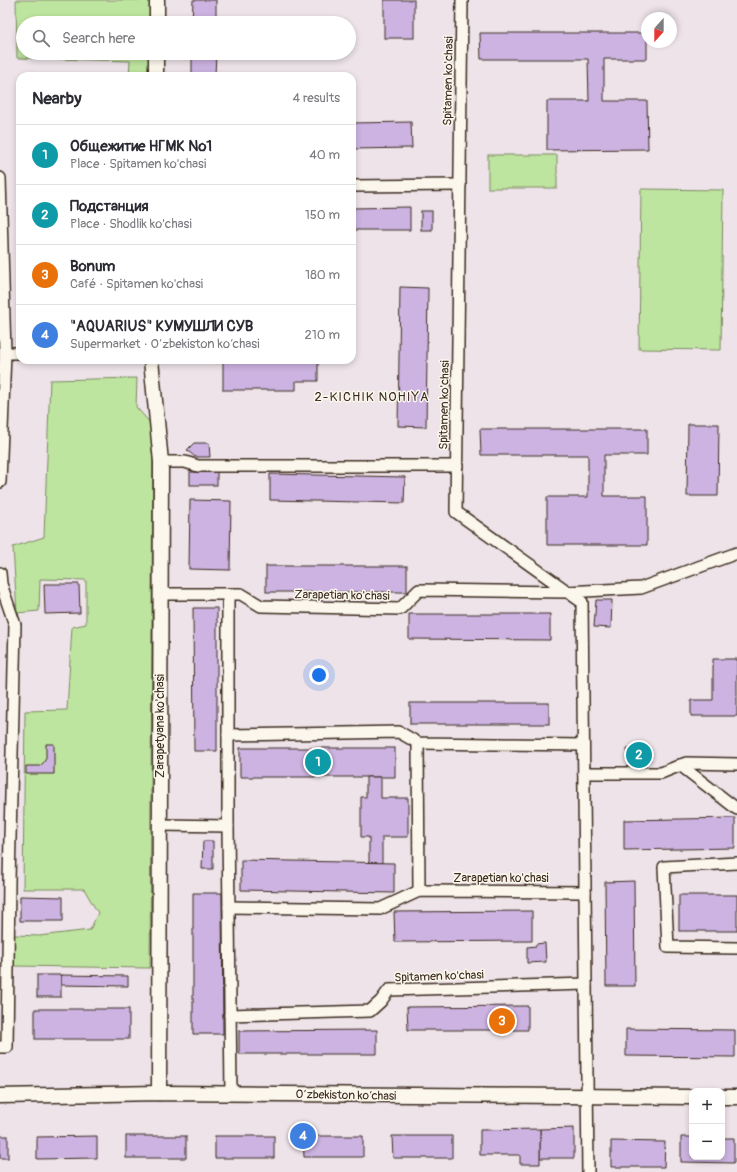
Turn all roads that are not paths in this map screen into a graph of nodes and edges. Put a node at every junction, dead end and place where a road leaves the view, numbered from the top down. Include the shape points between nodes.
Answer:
1 (157, 0) edge
2 (462, 0) edge
3 (156, 16) edge
4 (156, 60) edge
5 (156, 72) edge
6 (0, 178) edge
7 (460, 185) junction
8 (356, 186) edge
9 (5, 353) junction
10 (16, 353) edge
11 (151, 364) edge
12 (161, 462) junction
13 (456, 466) junction
14 (0, 482) edge
15 (737, 553) edge
16 (0, 573) edge
17 (567, 592) junction
18 (160, 594) junction
19 (228, 594) junction
20 (228, 735) junction
21 (418, 743) junction
22 (583, 745) junction
23 (737, 764) edge
24 (680, 766) junction
25 (584, 772) junction
26 (737, 809) edge
27 (160, 825) junction
28 (228, 826) junction
29 (737, 863) edge
30 (4, 881) edge
31 (419, 891) junction
32 (585, 892) junction
33 (229, 908) junction
34 (737, 948) edge
35 (586, 984) junction
36 (230, 1015) junction
37 (0, 1047) edge
38 (158, 1093) junction
39 (231, 1094) junction
40 (0, 1096) edge
41 (587, 1097) junction
42 (689, 1097) edge
43 (725, 1097) edge
44 (737, 1097) edge
45 (588, 1172) edge

1 - 3 street
2 - 7 street, Spitamen ko'chasi
4 - 5 street
6 - 9 street
7 - 8 street
7 - 13 street, Spitamen ko'chasi
9 - 10 street
9 - 14 street
11 - 12 street, Zarapetyana ko'chasi
12 - 13 street via 185,462 198,466
12 - 18 street, Zarapetyana ko'chasi
13 - 17 street, Spitamen ko'chasi via 456,512
15 - 17 street, Zarapetian ko'chasi via 641,588
16 - 30 street via 15,625
17 - 19 street, Zarapetian ko'chasi via 419,590 400,609 261,606 241,594
17 - 22 street, Spitamen ko'chasi via 582,602
18 - 19 street, Zarapetian ko'chasi
18 - 27 street, Zarapetyana ko'chasi
19 - 20 street
20 - 21 street via 399,732
20 - 28 street
21 - 22 street
21 - 31 street
22 - 25 street, Spitamen ko'chasi
23 - 24 street via 686,763
24 - 25 street via 661,773
24 - 26 street
25 - 32 street, Spitamen ko'chasi
27 - 28 street
27 - 38 street, Zarapetyana ko'chasi
28 - 33 street
29 - 34 street via 664,867 668,947
30 - 37 street via 7,1046
31 - 32 street, Zarapetian ko'chasi
31 - 33 street, Zarapetian ko'chasi via 380,909
32 - 35 street, Spitamen ko'chasi
33 - 36 street
35 - 36 street, Spitamen ko'chasi via 389,990 370,1011
35 - 41 street, Spitamen ko'chasi
36 - 39 street
38 - 39 street, O‘zbekiston ko‘chasi
38 - 40 street, O‘zbekiston ko‘chasi
39 - 41 street, O‘zbekiston ko‘chasi
41 - 42 street, O‘zbekiston ko‘chasi
41 - 45 street, Spitamen ko'chasi
43 - 44 street

